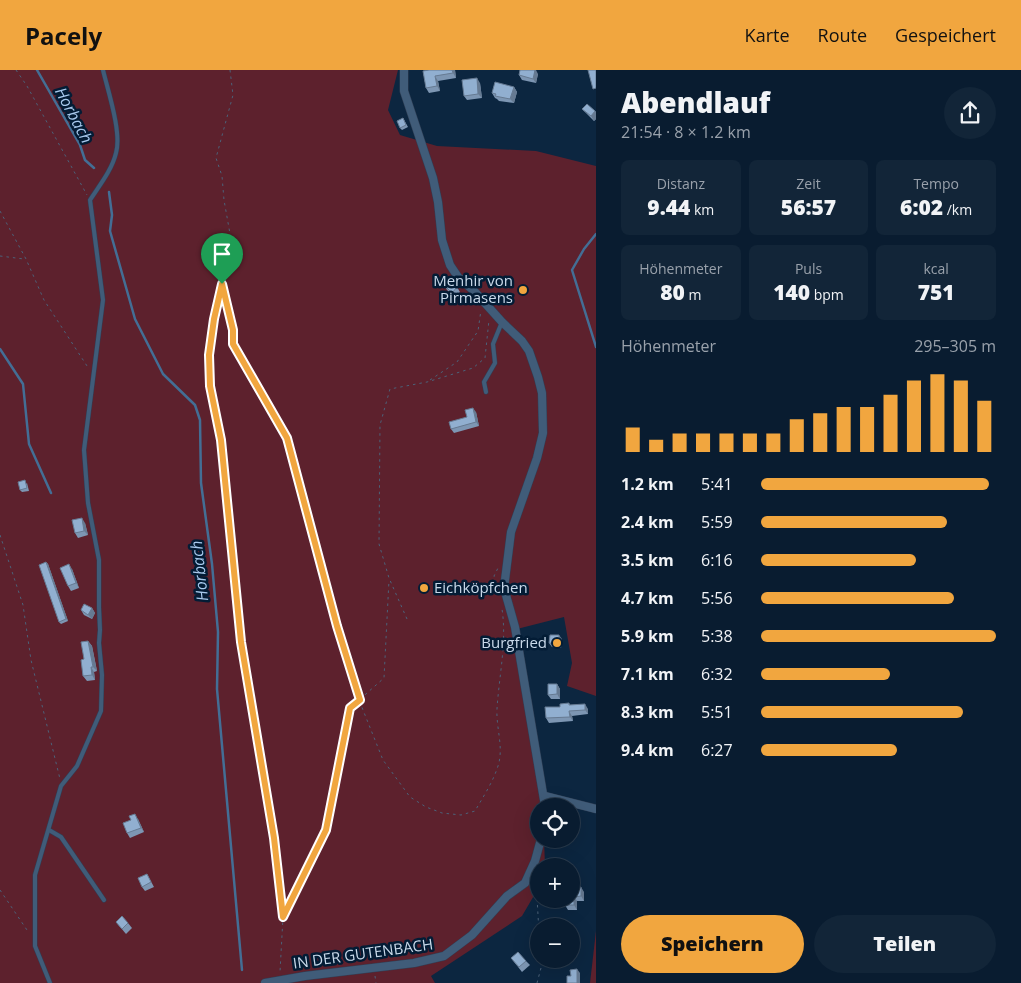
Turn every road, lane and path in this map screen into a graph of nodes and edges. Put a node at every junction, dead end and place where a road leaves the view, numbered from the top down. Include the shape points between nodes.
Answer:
1 (16, 70) edge
2 (103, 70) edge
3 (230, 70) edge
4 (404, 70) edge
5 (90, 200) junction
6 (0, 211) edge
7 (0, 256) edge
8 (26, 259) junction
9 (222, 284) junction
10 (482, 300) junction
11 (491, 310) junction
12 (502, 322) junction
13 (93, 375) junction
14 (427, 382) junction
15 (486, 392) dead end
16 (0, 535) edge
17 (501, 561) dead end
18 (389, 578) junction
19 (496, 583) dead end
20 (501, 606) dead end
21 (407, 619) dead end
22 (360, 700) junction
23 (61, 786) junction
24 (545, 796) joint
25 (596, 809) edge
26 (49, 830) junction
27 (538, 848) edge
28 (0, 890) edge
29 (104, 900) dead end
30 (283, 917) junction
31 (35, 942) junction
32 (541, 968) edge
33 (279, 980) junction
34 (50, 983) edge
35 (265, 983) edge
36 (537, 983) edge

1 - 5 path
2 - 5 lane via 116,126 116,153
3 - 9 path via 233,95 216,158 222,176 232,245
4 - 10 street via 404,91 436,191 450,265
5 - 13 lane via 103,300
6 - 8 path
7 - 8 path
8 - 13 path via 44,300
9 - 22 path via 233,330 233,344 287,438
9 - 30 path via 209,355 210,386 221,440 241,642 274,838
10 - 11 street
10 - 14 path via 478,331 473,339 457,362
11 - 12 street
11 - 14 path via 485,358 473,368
12 - 15 lane via 493,344 495,364 484,382
12 - 24 street via 529,351 538,377 544,420 537,458 507,553 504,588 515,627
13 - 23 lane via 84,450 88,503 99,560 101,711 77,766
14 - 18 path via 390,389 380,425 379,544
16 - 23 path via 23,605 31,660
17 - 19 path via 494,576
18 - 21 path
18 - 22 path via 384,678
20 - 22 path via 503,662 497,709 500,756 475,811 461,815 442,812 410,797 383,760
22 - 30 path via 350,708 326,830
23 - 26 lane
24 - 25 street
26 - 29 lane via 61,837
26 - 31 lane via 35,875
27 - 33 street, IN DER GUTENBACH via 525,883 507,896 472,935 444,956 414,963
28 - 31 path
30 - 33 path
31 - 34 lane
32 - 36 path
33 - 35 street, IN DER GUTENBACH

